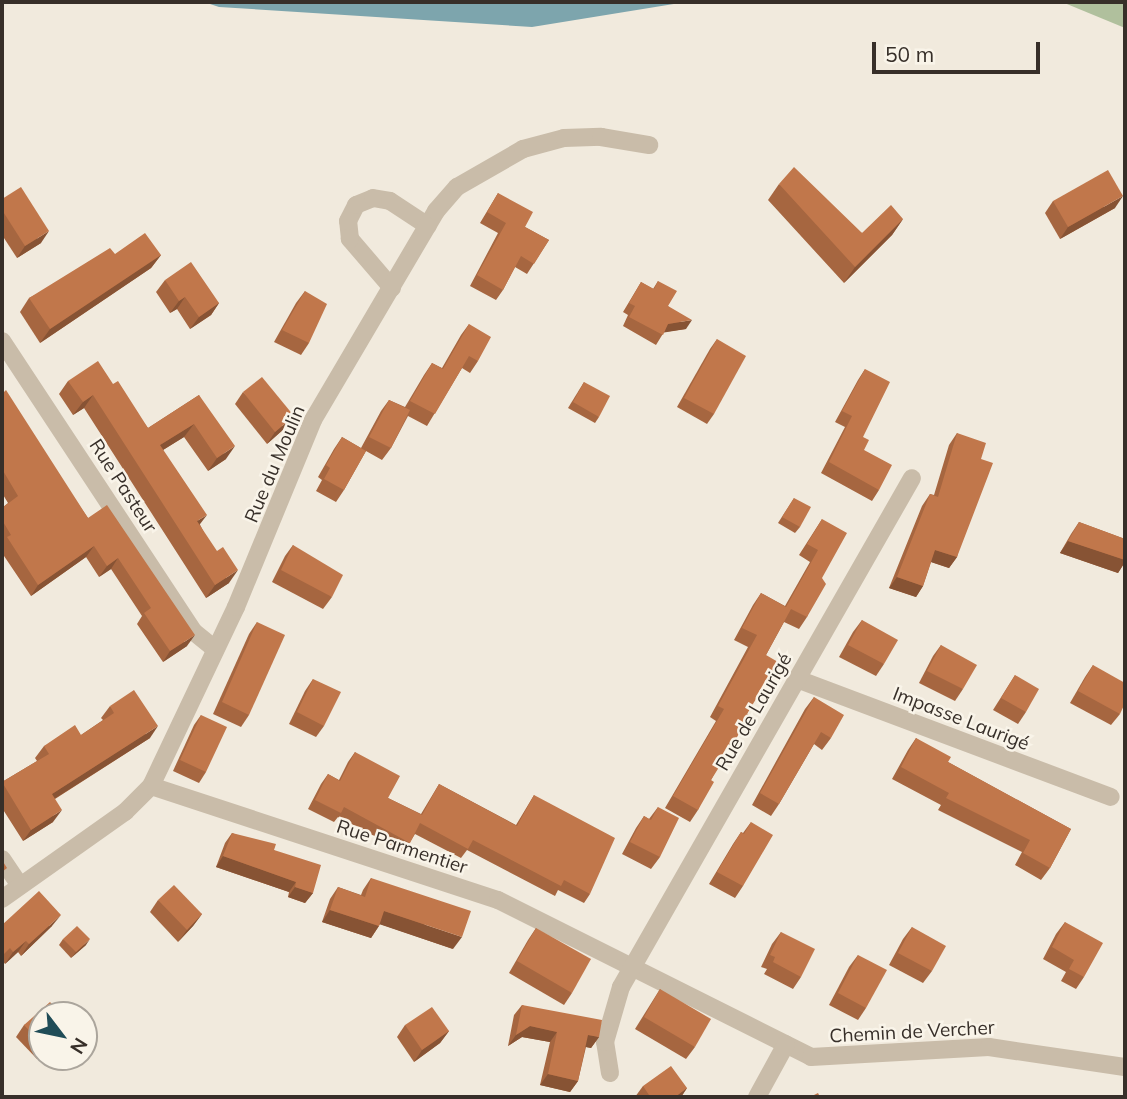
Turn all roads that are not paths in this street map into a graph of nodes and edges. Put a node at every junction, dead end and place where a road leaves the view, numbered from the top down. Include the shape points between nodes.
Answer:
1 (649, 145) dead end
2 (428, 226) junction
3 (392, 288) junction
4 (2, 341) edge
5 (912, 478) dead end
6 (215, 649) junction
7 (797, 679) junction
8 (151, 786) junction
9 (1111, 797) dead end
10 (2, 859) edge
11 (20, 886) junction
12 (2, 899) edge
13 (633, 966) junction
14 (786, 1044) junction
15 (1125, 1067) edge
16 (610, 1073) dead end
17 (757, 1097) edge

1 - 2 street, Rue du Moulin via 601,137 564,138 523,149 457,187
2 - 3 street, Rue du Moulin
2 - 3 street via 390,201 373,198 356,205 348,221 350,239
3 - 6 street, Rue du Moulin via 313,420 281,505
4 - 6 street, Rue Pasteur via 194,632
5 - 7 street, Rue de Laurigé
6 - 8 street, Rue du Moulin
7 - 9 street, Impasse Laurigé
7 - 13 street, Rue de Laurigé
8 - 11 street, Rue du Moulin via 125,811
8 - 13 street, Rue Parmentier via 498,900
10 - 11 street
11 - 12 street, Rue du Moulin
13 - 14 street, Rue Parmentier
13 - 16 street via 621,987 605,1042
14 - 15 street, Chemin de Vercher via 821,1057 989,1047
14 - 17 street

